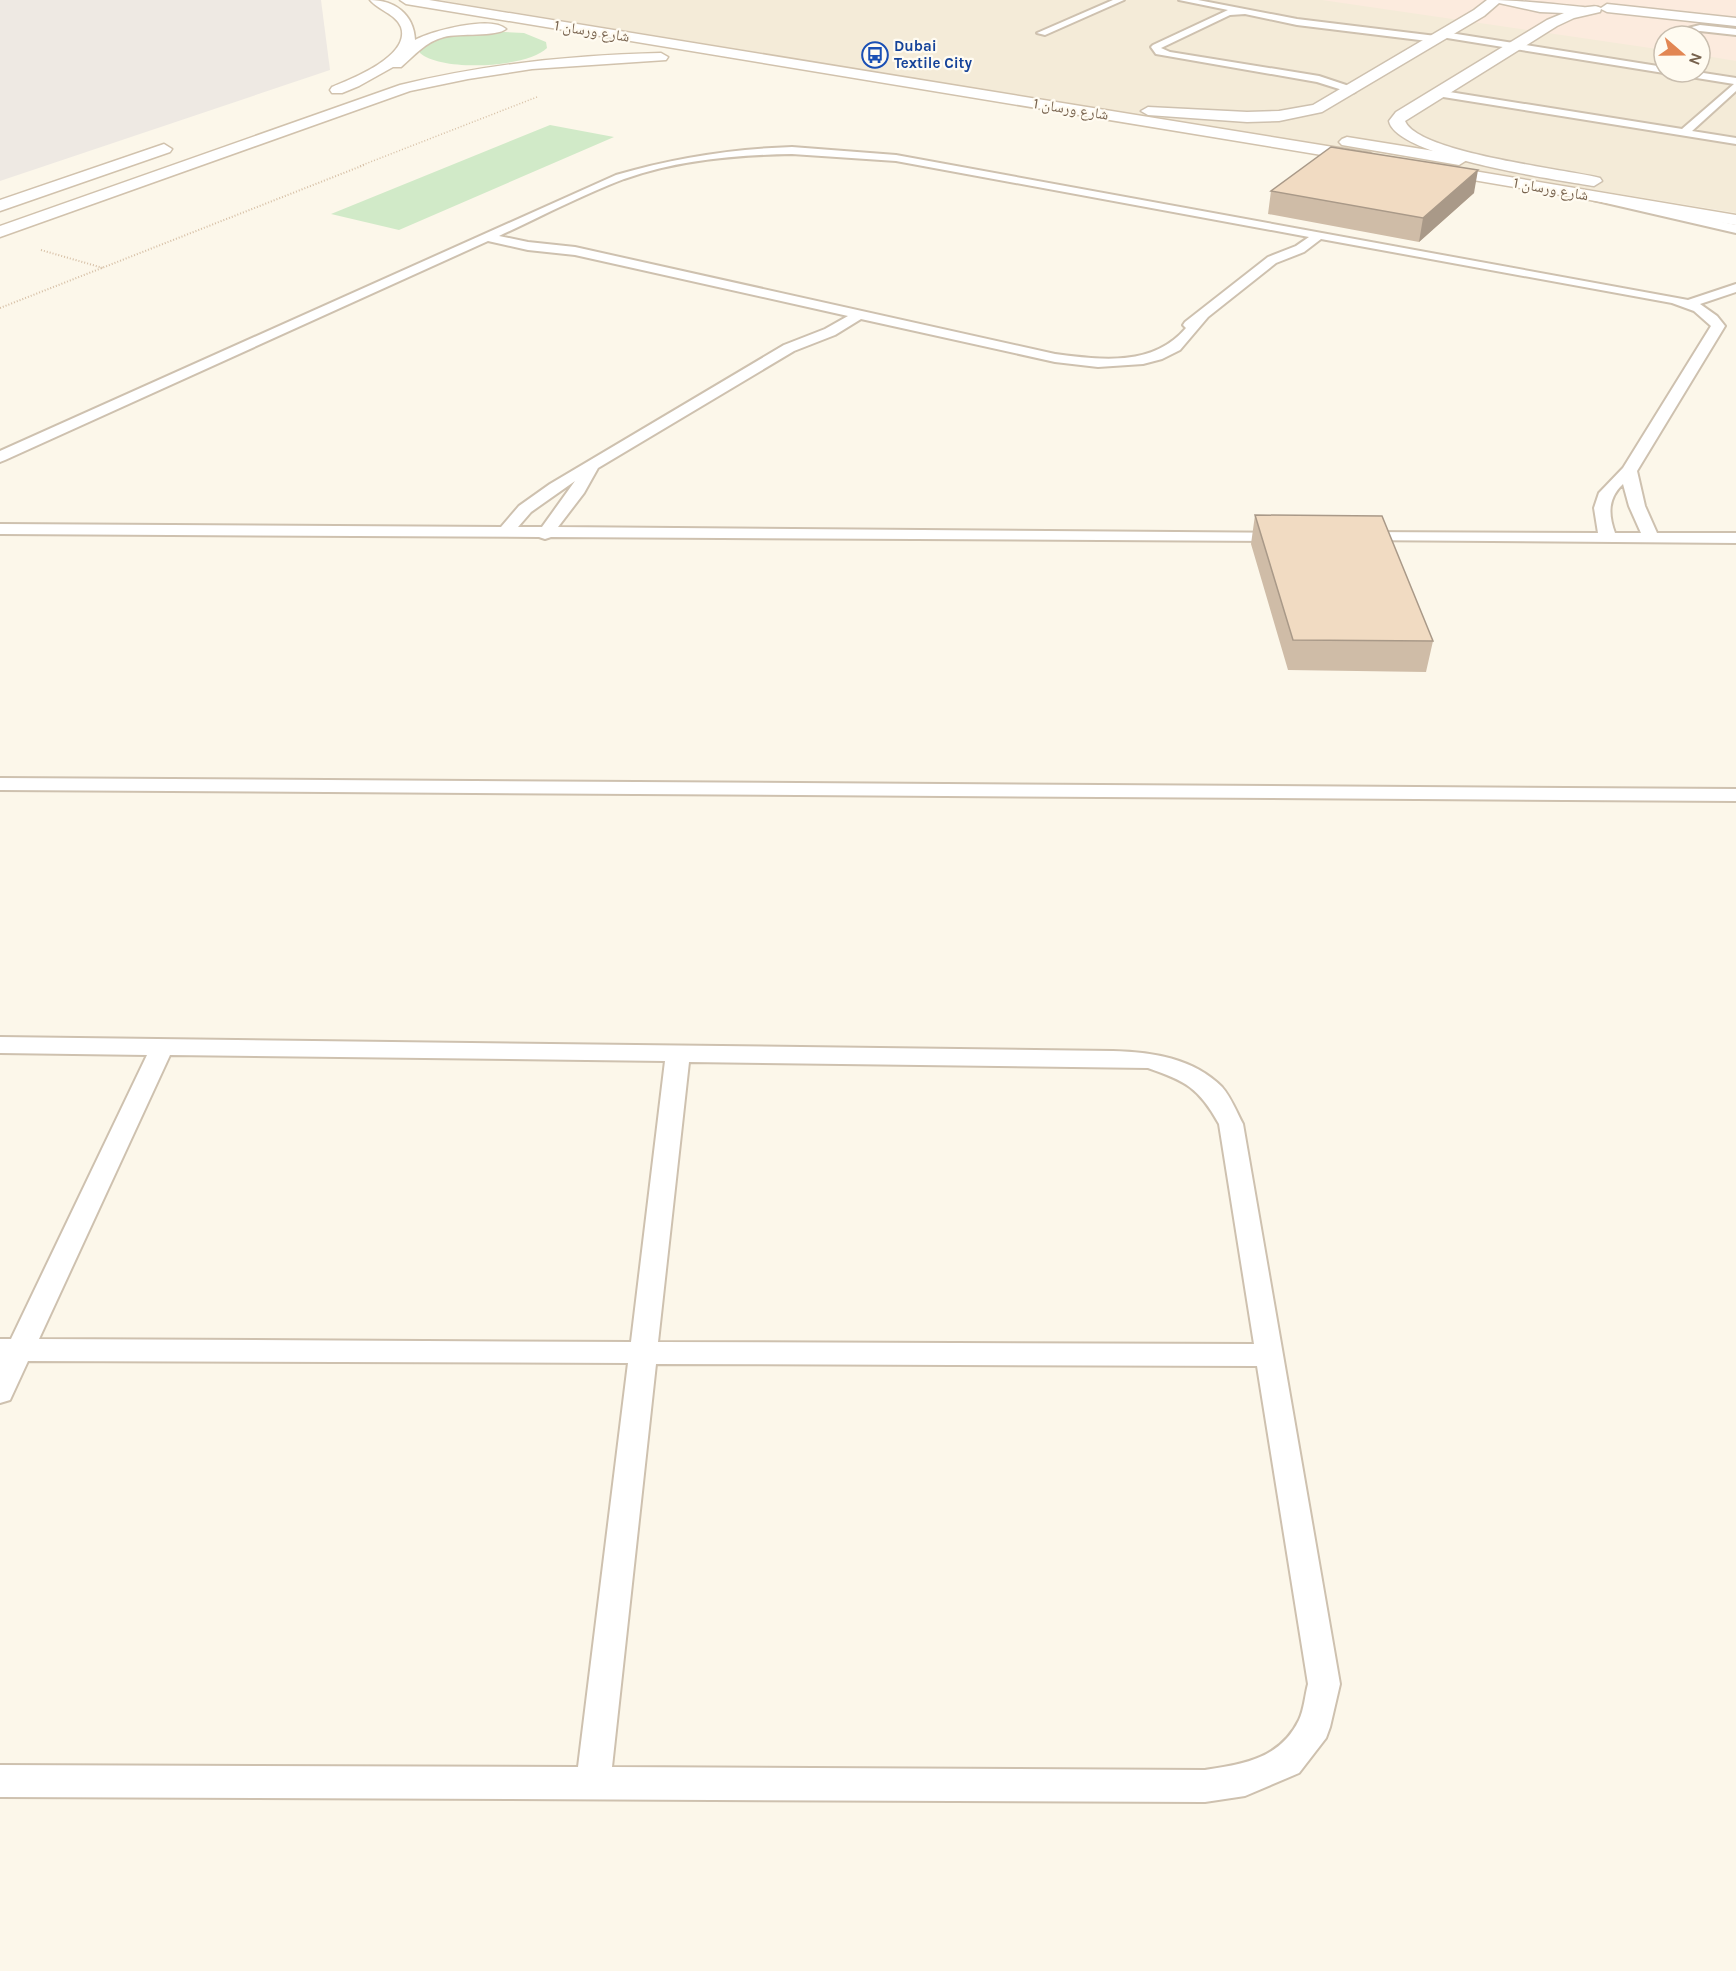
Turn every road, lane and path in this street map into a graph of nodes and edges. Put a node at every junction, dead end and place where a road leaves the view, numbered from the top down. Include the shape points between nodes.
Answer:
1 (376, 0) edge
2 (406, 0) edge
3 (468, 0) edge
4 (1120, 0) edge
5 (1184, 0) edge
6 (1495, 0) edge
7 (1502, 0) edge
8 (1627, 0) edge
9 (1643, 0) edge
10 (1601, 9) junction
11 (1241, 10) junction
12 (1736, 20) edge
13 (1712, 29) edge
14 (1736, 32) edge
15 (1042, 33) dead end
16 (1440, 37) junction
17 (1517, 45) junction
18 (792, 64) junction
19 (1652, 68) edge
20 (383, 70) junction
21 (1712, 77) edge
22 (442, 79) junction
23 (1736, 81) edge
24 (1736, 86) edge
25 (1352, 90) junction
26 (327, 93) dead end
27 (1437, 93) junction
28 (541, 95) dead end
29 (1148, 111) junction
30 (1684, 133) junction
31 (1736, 141) edge
32 (182, 143) dead end
33 (1591, 188) junction
34 (1701, 199) dead end
35 (0, 206) edge
36 (1736, 220) edge
37 (504, 229) junction
38 (1736, 230) edge
39 (0, 232) edge
40 (1319, 235) junction
41 (486, 237) junction
42 (1284, 238) junction
43 (34, 248) dead end
44 (575, 251) junction
45 (1272, 260) junction
46 (103, 268) junction
47 (1736, 288) edge
48 (1688, 304) junction
49 (0, 308) edge
50 (836, 309) junction
51 (860, 315) junction
52 (789, 348) junction
53 (4, 456) edge
54 (591, 468) junction
55 (1629, 471) junction
56 (0, 529) edge
57 (504, 533) junction
58 (545, 534) junction
59 (1298, 536) edge
60 (1345, 537) edge
61 (1608, 537) junction
62 (1652, 538) junction
63 (1736, 538) edge
64 (0, 784) edge
65 (1736, 795) edge
66 (0, 1045) edge
67 (162, 1047) junction
68 (678, 1053) junction
69 (10, 1350) edge
70 (643, 1353) junction
71 (1269, 1355) junction
72 (0, 1392) edge
73 (0, 1781) edge
74 (593, 1783) junction

1 - 20 street via 398,12 408,27 405,46
2 - 18 street, شارع ورسان 1
3 - 29 street, شارع ورسان 1
4 - 15 lane
5 - 11 lane
6 - 16 street
7 - 10 street via 1540,8
8 - 10 street
9 - 12 street
10 - 12 street
10 - 17 street via 1560,19
11 - 16 lane via 1286,20
11 - 25 lane via 1162,43 1157,50 1168,56 1331,82
13 - 14 lane
16 - 17 lane
16 - 25 street
17 - 19 lane
17 - 27 street
18 - 22 street via 628,58
18 - 33 street, شارع ورسان 1
20 - 22 street via 396,64 420,42 447,33 524,30 555,42 541,58
20 - 26 street
21 - 23 lane
22 - 39 street via 377,97
24 - 30 lane
25 - 29 street via 1317,109 1279,116
27 - 30 lane
27 - 33 street via 1401,115 1397,121 1402,132 1437,148
28 - 46 path
29 - 33 street, شارع ورسان 1
30 - 31 lane
32 - 35 street
33 - 34 street, شارع ورسان 1
33 - 36 street, شارع ورسان 1
33 - 38 lane via 1645,211
37 - 41 lane
37 - 42 lane via 648,167 714,154 788,149 896,159
37 - 44 lane
40 - 42 lane
40 - 45 lane via 1300,249
40 - 48 lane
41 - 44 lane
41 - 53 lane
42 - 45 lane
43 - 46 path
44 - 50 lane
45 - 51 lane via 1202,316 1170,350 1119,362 1055,358
46 - 49 path
47 - 48 lane
48 - 55 lane via 1713,318 1718,326
50 - 51 lane
50 - 52 lane
51 - 52 lane
52 - 54 lane
54 - 57 lane via 539,498
54 - 58 lane
55 - 61 lane via 1611,485 1602,501 1601,518
55 - 62 lane via 1632,492
56 - 57 lane
57 - 58 lane
58 - 59 lane
60 - 61 lane
61 - 62 lane
62 - 63 lane
64 - 65 lane
66 - 67 lane
67 - 68 lane
67 - 69 lane
68 - 70 lane
68 - 71 lane via 1150,1060 1188,1073 1214,1094 1231,1124
69 - 70 lane
69 - 72 lane
70 - 71 lane
70 - 74 lane
71 - 74 lane via 1324,1684 1314,1727 1287,1762 1245,1780 1205,1786
73 - 74 lane

